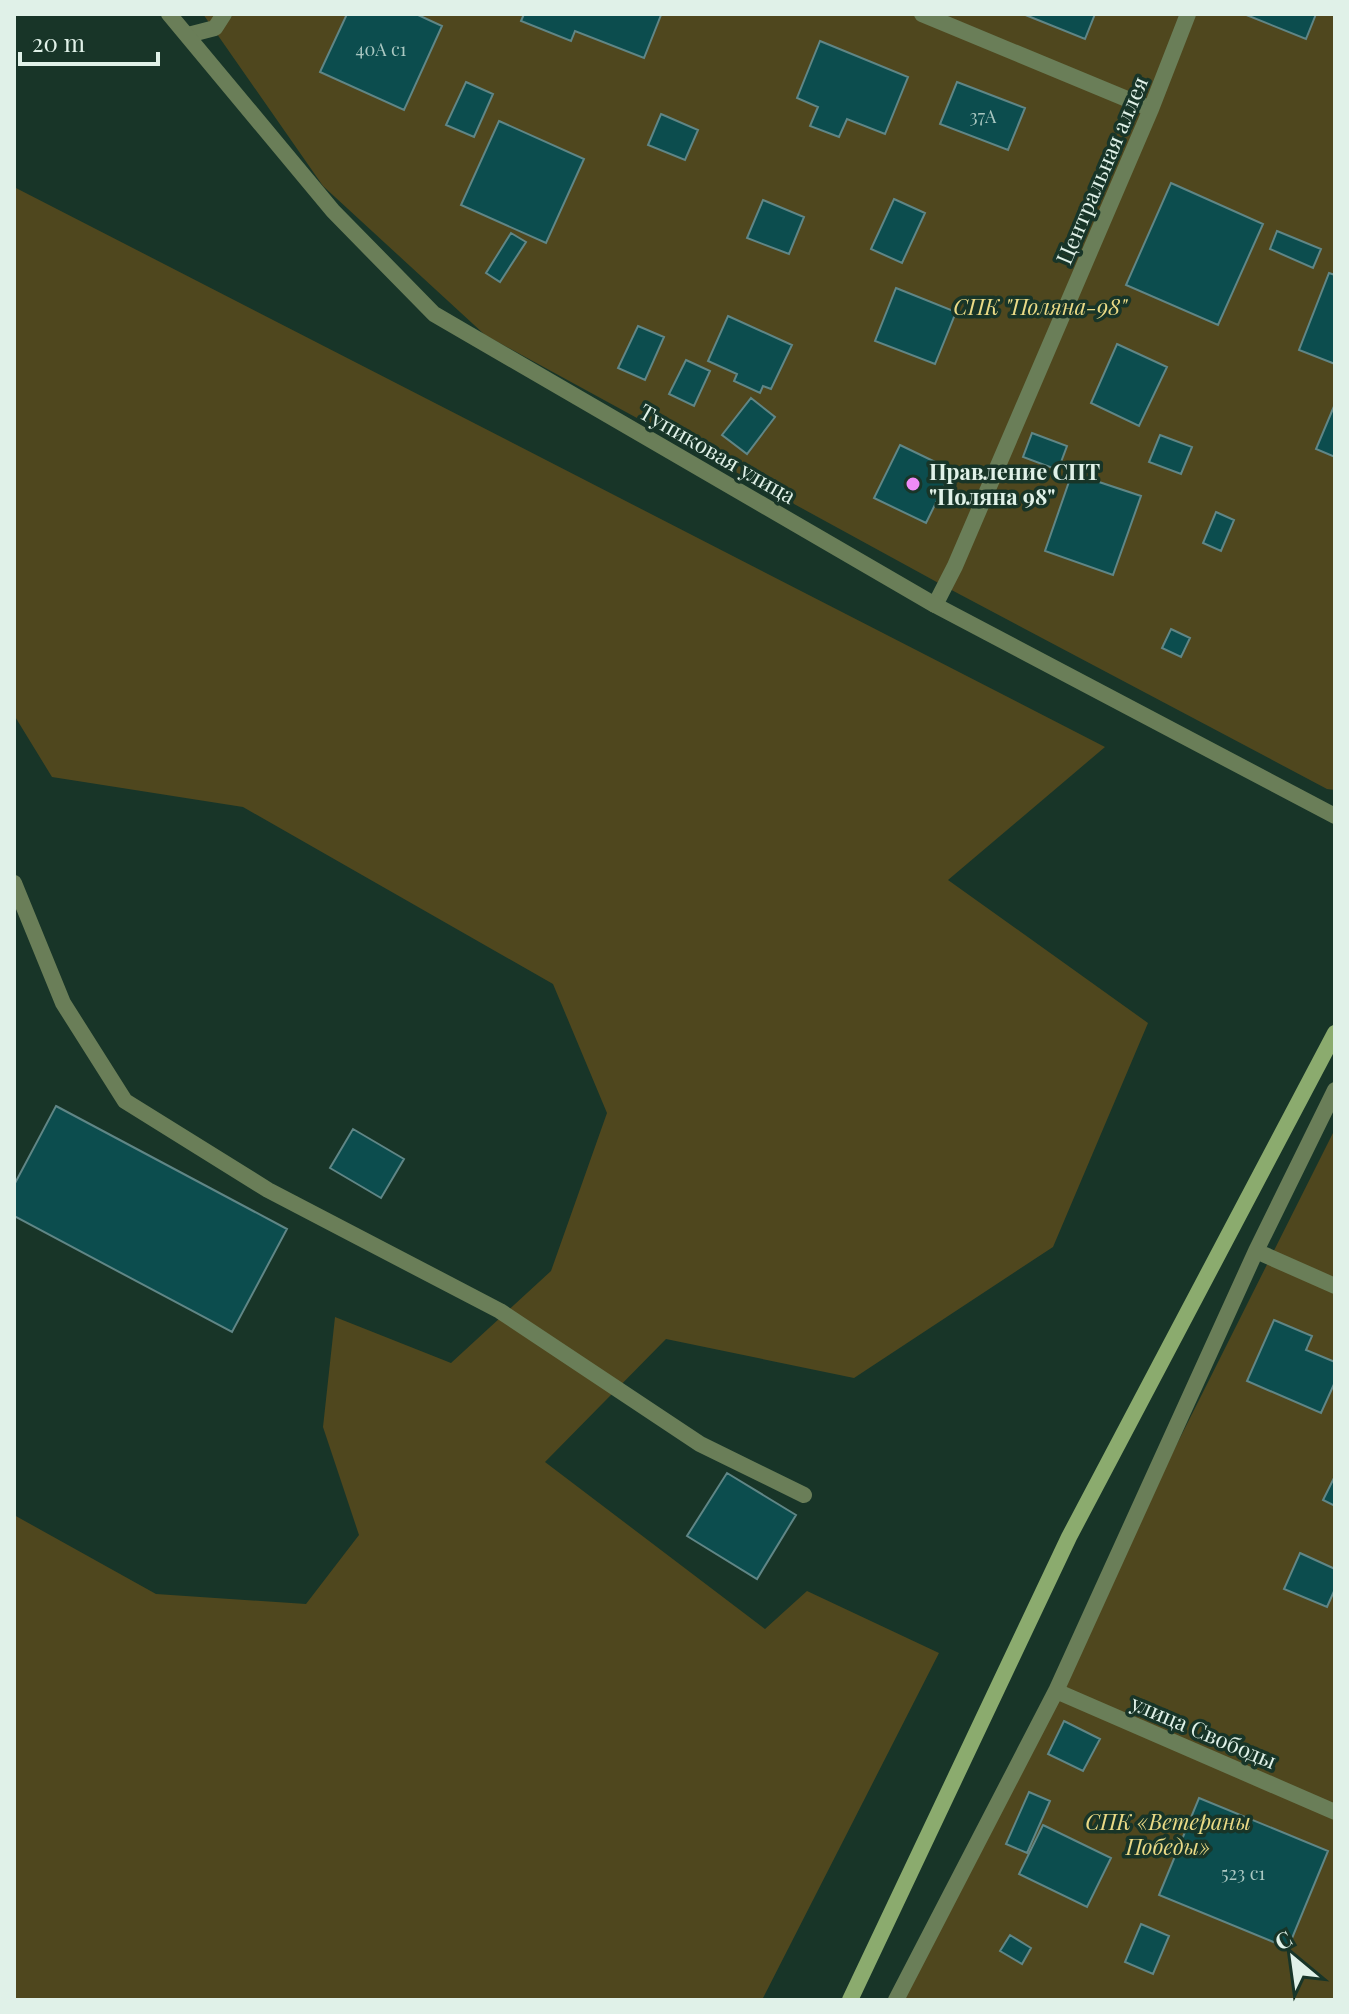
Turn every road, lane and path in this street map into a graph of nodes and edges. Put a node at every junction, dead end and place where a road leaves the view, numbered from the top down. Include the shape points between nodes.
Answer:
1 (169, 14) edge
2 (224, 14) edge
3 (922, 14) edge
4 (1188, 14) edge
5 (188, 35) junction
6 (1151, 109) junction
7 (935, 605) junction
8 (1335, 816) edge
9 (14, 883) edge
10 (1335, 1033) edge
11 (1335, 1090) edge
12 (1256, 1251) junction
13 (1335, 1286) edge
14 (804, 1495) dead end
15 (1056, 1691) junction
16 (1335, 1812) edge
17 (850, 2000) edge
18 (896, 2000) edge

1 - 5 street, Тупиковая улица
2 - 5 street via 215,28
3 - 6 street
4 - 6 street, Центральная аллея
5 - 7 street, Тупиковая улица via 333,211 434,314
6 - 7 street, Центральная аллея
7 - 8 street, Тупиковая улица
9 - 14 street via 63,1003 125,1101 268,1190 500,1311 700,1444
10 - 17 street via 1069,1537
11 - 12 street
12 - 13 street
12 - 15 street
15 - 16 street, улица Свободы
15 - 18 street

